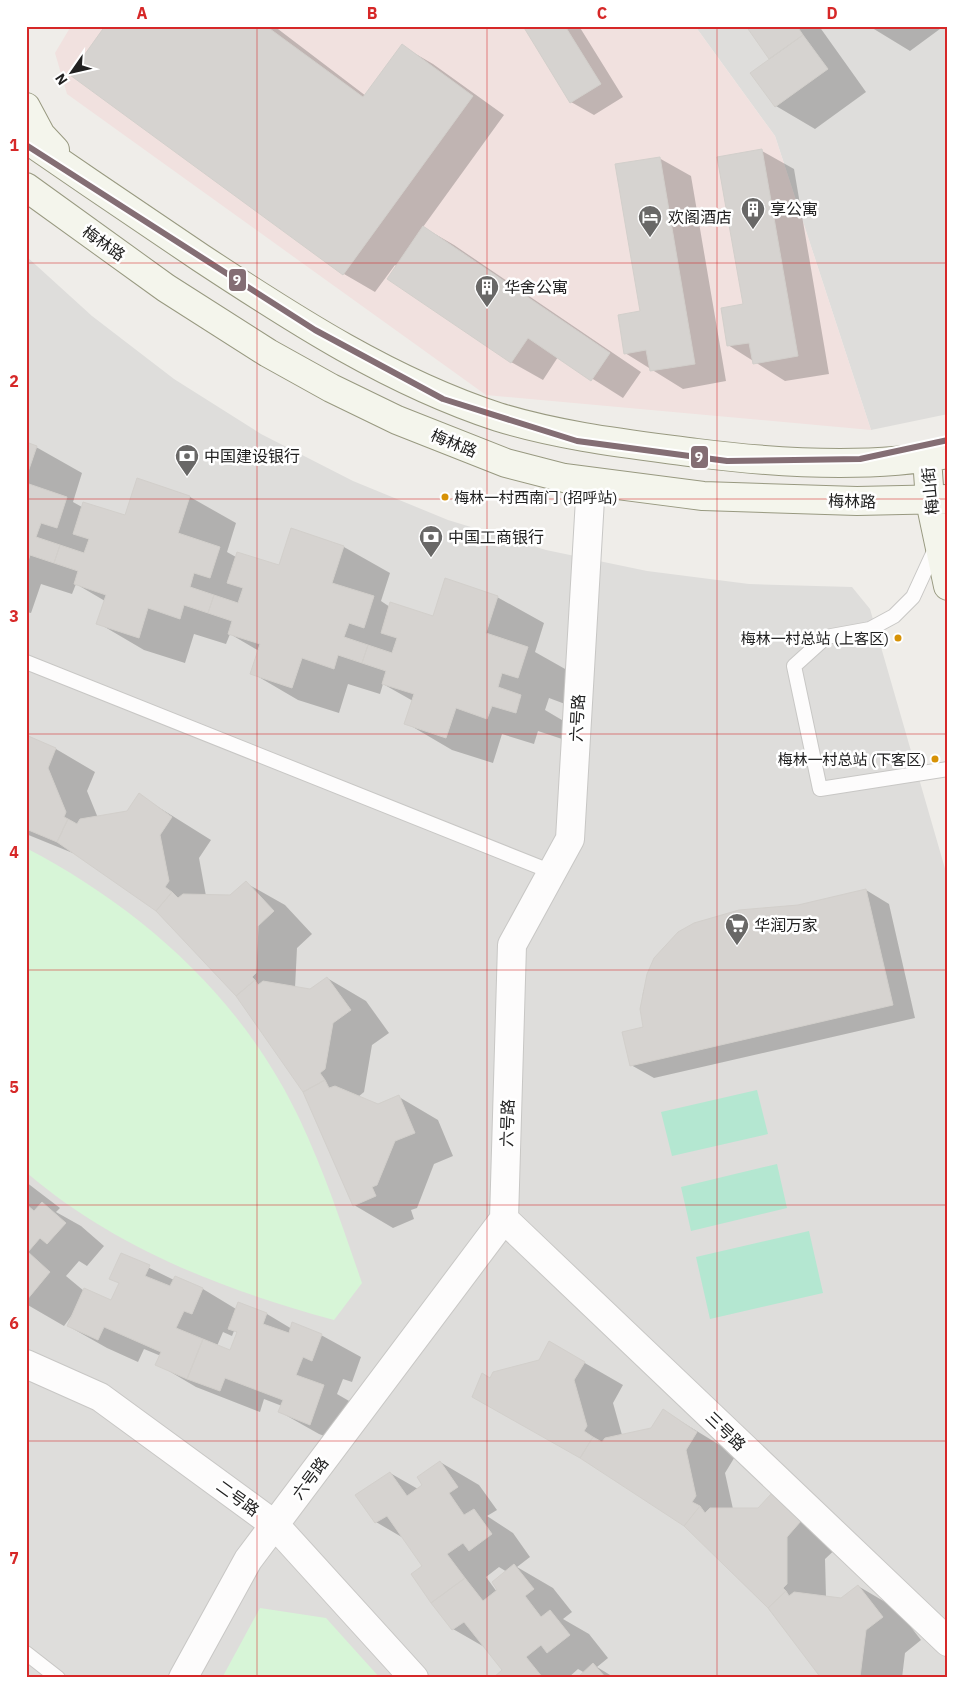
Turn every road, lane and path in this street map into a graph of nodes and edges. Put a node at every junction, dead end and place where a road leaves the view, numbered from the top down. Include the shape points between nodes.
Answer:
1 (26, 107) edge
2 (26, 139) edge
3 (91, 184) junction
4 (27, 188) edge
5 (937, 456) edge
6 (591, 482) junction
7 (942, 510) edge
8 (948, 586) edge
9 (26, 662) edge
10 (948, 769) edge
11 (552, 872) junction
12 (504, 1219) junction
13 (26, 1364) edge
14 (275, 1525) junction
15 (948, 1642) edge
16 (26, 1653) edge
17 (58, 1678) edge
18 (183, 1678) edge
19 (414, 1678) edge

1 - 3 main road via 41,135
2 - 3 main road
3 - 5 main road via 329,340 417,384 498,416 573,436 720,456 820,462
4 - 6 main road, 梅林路 via 237,335 331,388 474,452 535,472
5 - 7 main road, 梅山街
6 - 7 main road, 梅林路 via 703,496 857,501
6 - 11 street, 六号路 via 570,839
7 - 8 main road, 梅山街
7 - 10 lane via 913,597 894,616 870,629 826,637 794,666 820,789
9 - 11 lane
11 - 12 street, 六号路 via 512,945
12 - 14 street, 六号路
12 - 15 street, 三号路
13 - 14 street, 二号路 via 100,1397
14 - 18 street, 六号路 via 248,1560
14 - 19 street, 二号路
16 - 17 lane

